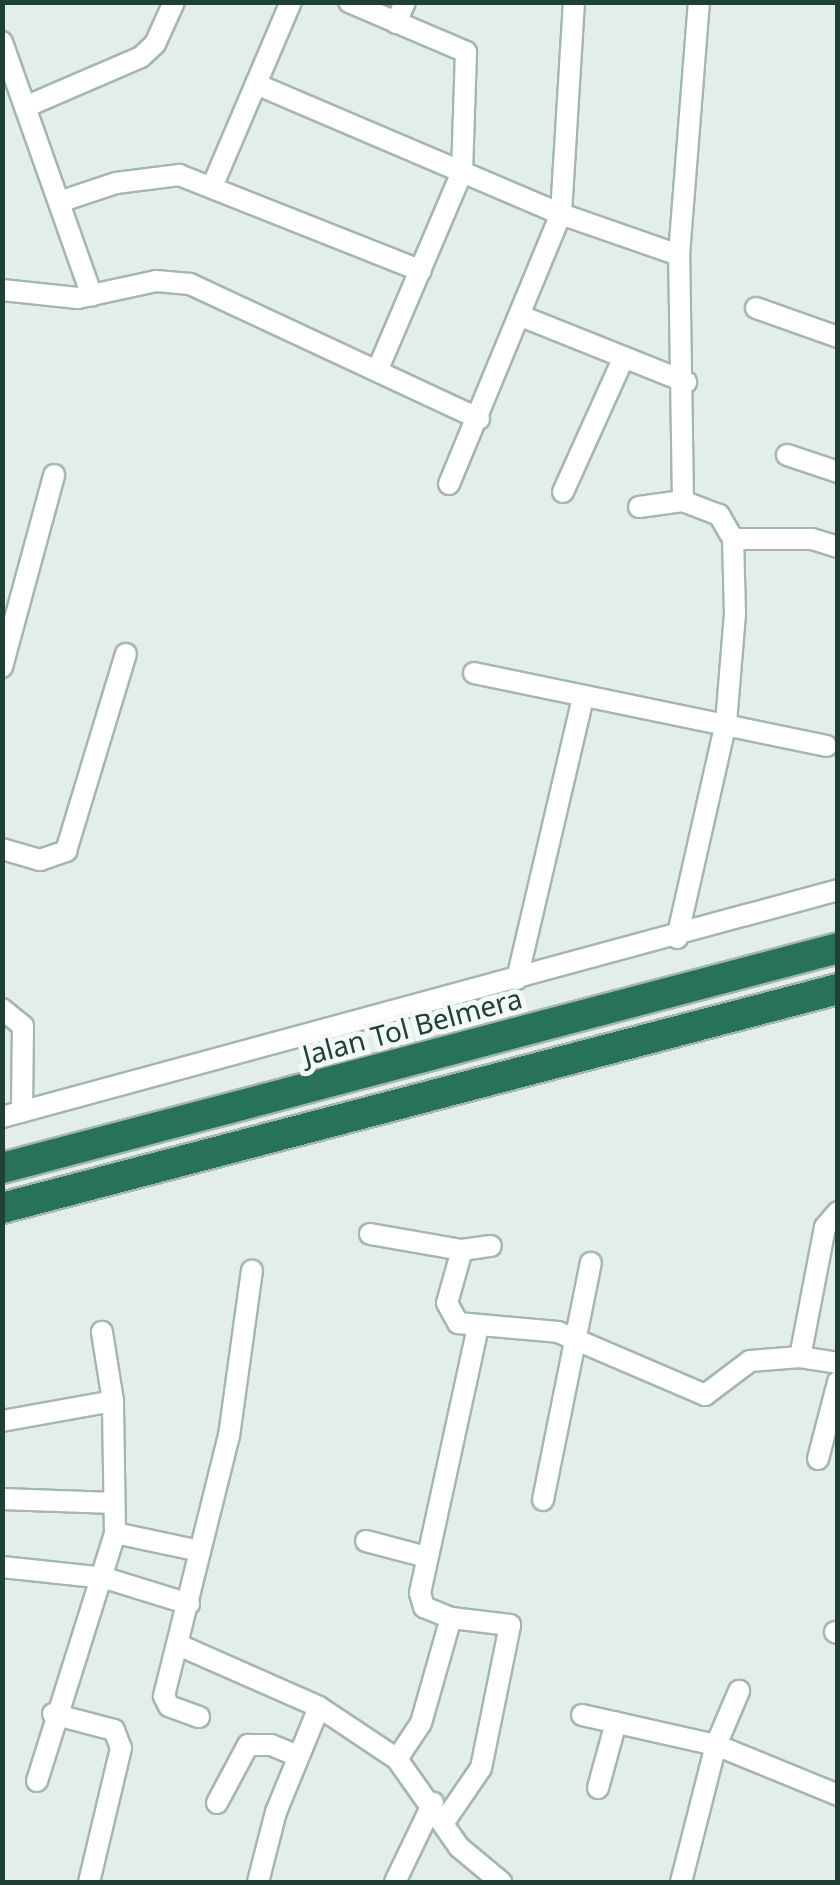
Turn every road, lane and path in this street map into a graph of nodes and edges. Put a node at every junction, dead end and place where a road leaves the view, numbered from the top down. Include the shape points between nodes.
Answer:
1 (174, 2) edge
2 (291, 2) edge
3 (348, 2) edge
4 (404, 2) edge
5 (574, 2) edge
6 (699, 2) edge
7 (396, 23) junction
8 (2, 42) edge
9 (256, 84) junction
10 (26, 107) junction
11 (462, 172) junction
12 (212, 187) junction
13 (59, 202) junction
14 (561, 214) junction
15 (679, 255) junction
16 (421, 271) junction
17 (2, 290) edge
18 (92, 296) junction
19 (756, 308) dead end
20 (521, 316) junction
21 (838, 337) edge
22 (624, 357) junction
23 (377, 371) junction
24 (686, 382) junction
25 (479, 418) junction
26 (787, 455) dead end
27 (838, 472) edge
28 (54, 475) dead end
29 (448, 484) dead end
30 (564, 492) dead end
31 (683, 500) junction
32 (639, 507) dead end
33 (733, 539) junction
34 (838, 547) edge
35 (126, 654) dead end
36 (2, 668) edge
37 (474, 673) dead end
38 (583, 698) junction
39 (726, 723) junction
40 (827, 746) dead end
41 (2, 849) edge
42 (838, 890) edge
43 (676, 938) junction
44 (838, 948) edge
45 (517, 979) junction
46 (838, 988) edge
47 (2, 1008) edge
48 (12, 1114) edge
49 (2, 1168) edge
50 (2, 1208) edge
51 (838, 1212) edge
52 (370, 1234) dead end
53 (490, 1246) dead end
54 (462, 1250) junction
55 (591, 1263) dead end
56 (252, 1271) dead end
57 (478, 1328) junction
58 (102, 1332) dead end
59 (576, 1338) junction
60 (800, 1356) junction
61 (838, 1362) edge
62 (838, 1382) edge
63 (112, 1401) junction
64 (2, 1420) edge
65 (818, 1459) dead end
66 (2, 1498) edge
67 (543, 1500) dead end
68 (114, 1503) junction
69 (115, 1533) junction
70 (366, 1542) dead end
71 (200, 1551) junction
72 (426, 1557) junction
73 (2, 1566) edge
74 (105, 1578) junction
75 (189, 1604) junction
76 (451, 1618) junction
77 (180, 1646) junction
78 (739, 1691) dead end
79 (319, 1706) junction
80 (53, 1714) junction
81 (582, 1715) dead end
82 (199, 1717) dead end
83 (616, 1722) junction
84 (716, 1746) junction
85 (298, 1756) junction
86 (397, 1759) junction
87 (37, 1780) dead end
88 (598, 1788) dead end
89 (838, 1794) edge
90 (217, 1803) dead end
91 (433, 1803) junction
92 (444, 1822) junction
93 (89, 1882) edge
94 (258, 1882) edge
95 (395, 1882) edge
96 (501, 1882) edge
97 (681, 1882) edge

1 - 10 street via 141,57
2 - 9 street
3 - 7 street
4 - 7 street
5 - 14 street
6 - 15 street
7 - 11 street via 466,52
8 - 10 street
9 - 11 street
9 - 12 street
10 - 13 street
11 - 14 street
11 - 16 street
12 - 13 street via 179,175 142,177
12 - 16 street
13 - 18 street
14 - 15 street
14 - 20 street
15 - 24 street
16 - 23 street
17 - 18 street
18 - 23 street via 156,281 190,284
19 - 21 street
20 - 22 street
20 - 25 street
22 - 24 street
22 - 30 street
23 - 25 street
24 - 31 street
25 - 29 street
26 - 27 street
28 - 36 street
31 - 32 street
31 - 33 street via 719,515
33 - 34 street via 812,539
33 - 39 street
35 - 41 street via 66,851 40,860
37 - 38 street
38 - 39 street
38 - 45 street
39 - 40 street
39 - 43 street
42 - 43 street
43 - 45 street
44 - 49 highway, Jalan Tol Belmera
45 - 48 street
46 - 50 highway
47 - 48 street via 18,1018 25,1038
51 - 60 street via 825,1227
52 - 54 street
53 - 54 street
54 - 57 street via 447,1303 450,1318
55 - 59 street
56 - 71 street via 228,1436
57 - 59 street
57 - 72 street
58 - 63 street
59 - 60 street via 705,1395 742,1363
59 - 67 street
60 - 61 street
62 - 65 street
63 - 64 street
63 - 68 street
66 - 68 street
68 - 69 street
69 - 71 street
69 - 74 street
70 - 72 street
71 - 75 street
72 - 76 street via 422,1604
73 - 74 street
74 - 75 street
74 - 80 street
75 - 77 street
76 - 86 street via 421,1722
76 - 92 street via 510,1625 481,1768
77 - 79 street
77 - 82 street via 165,1701
78 - 84 street
79 - 85 street
79 - 86 street
80 - 87 street
80 - 93 street via 114,1730 121,1748
81 - 83 street
83 - 84 street
83 - 88 street
84 - 89 street
84 - 97 street
85 - 90 street via 248,1745
85 - 94 street
86 - 91 street
91 - 92 street
91 - 95 street
92 - 96 street via 459,1848

